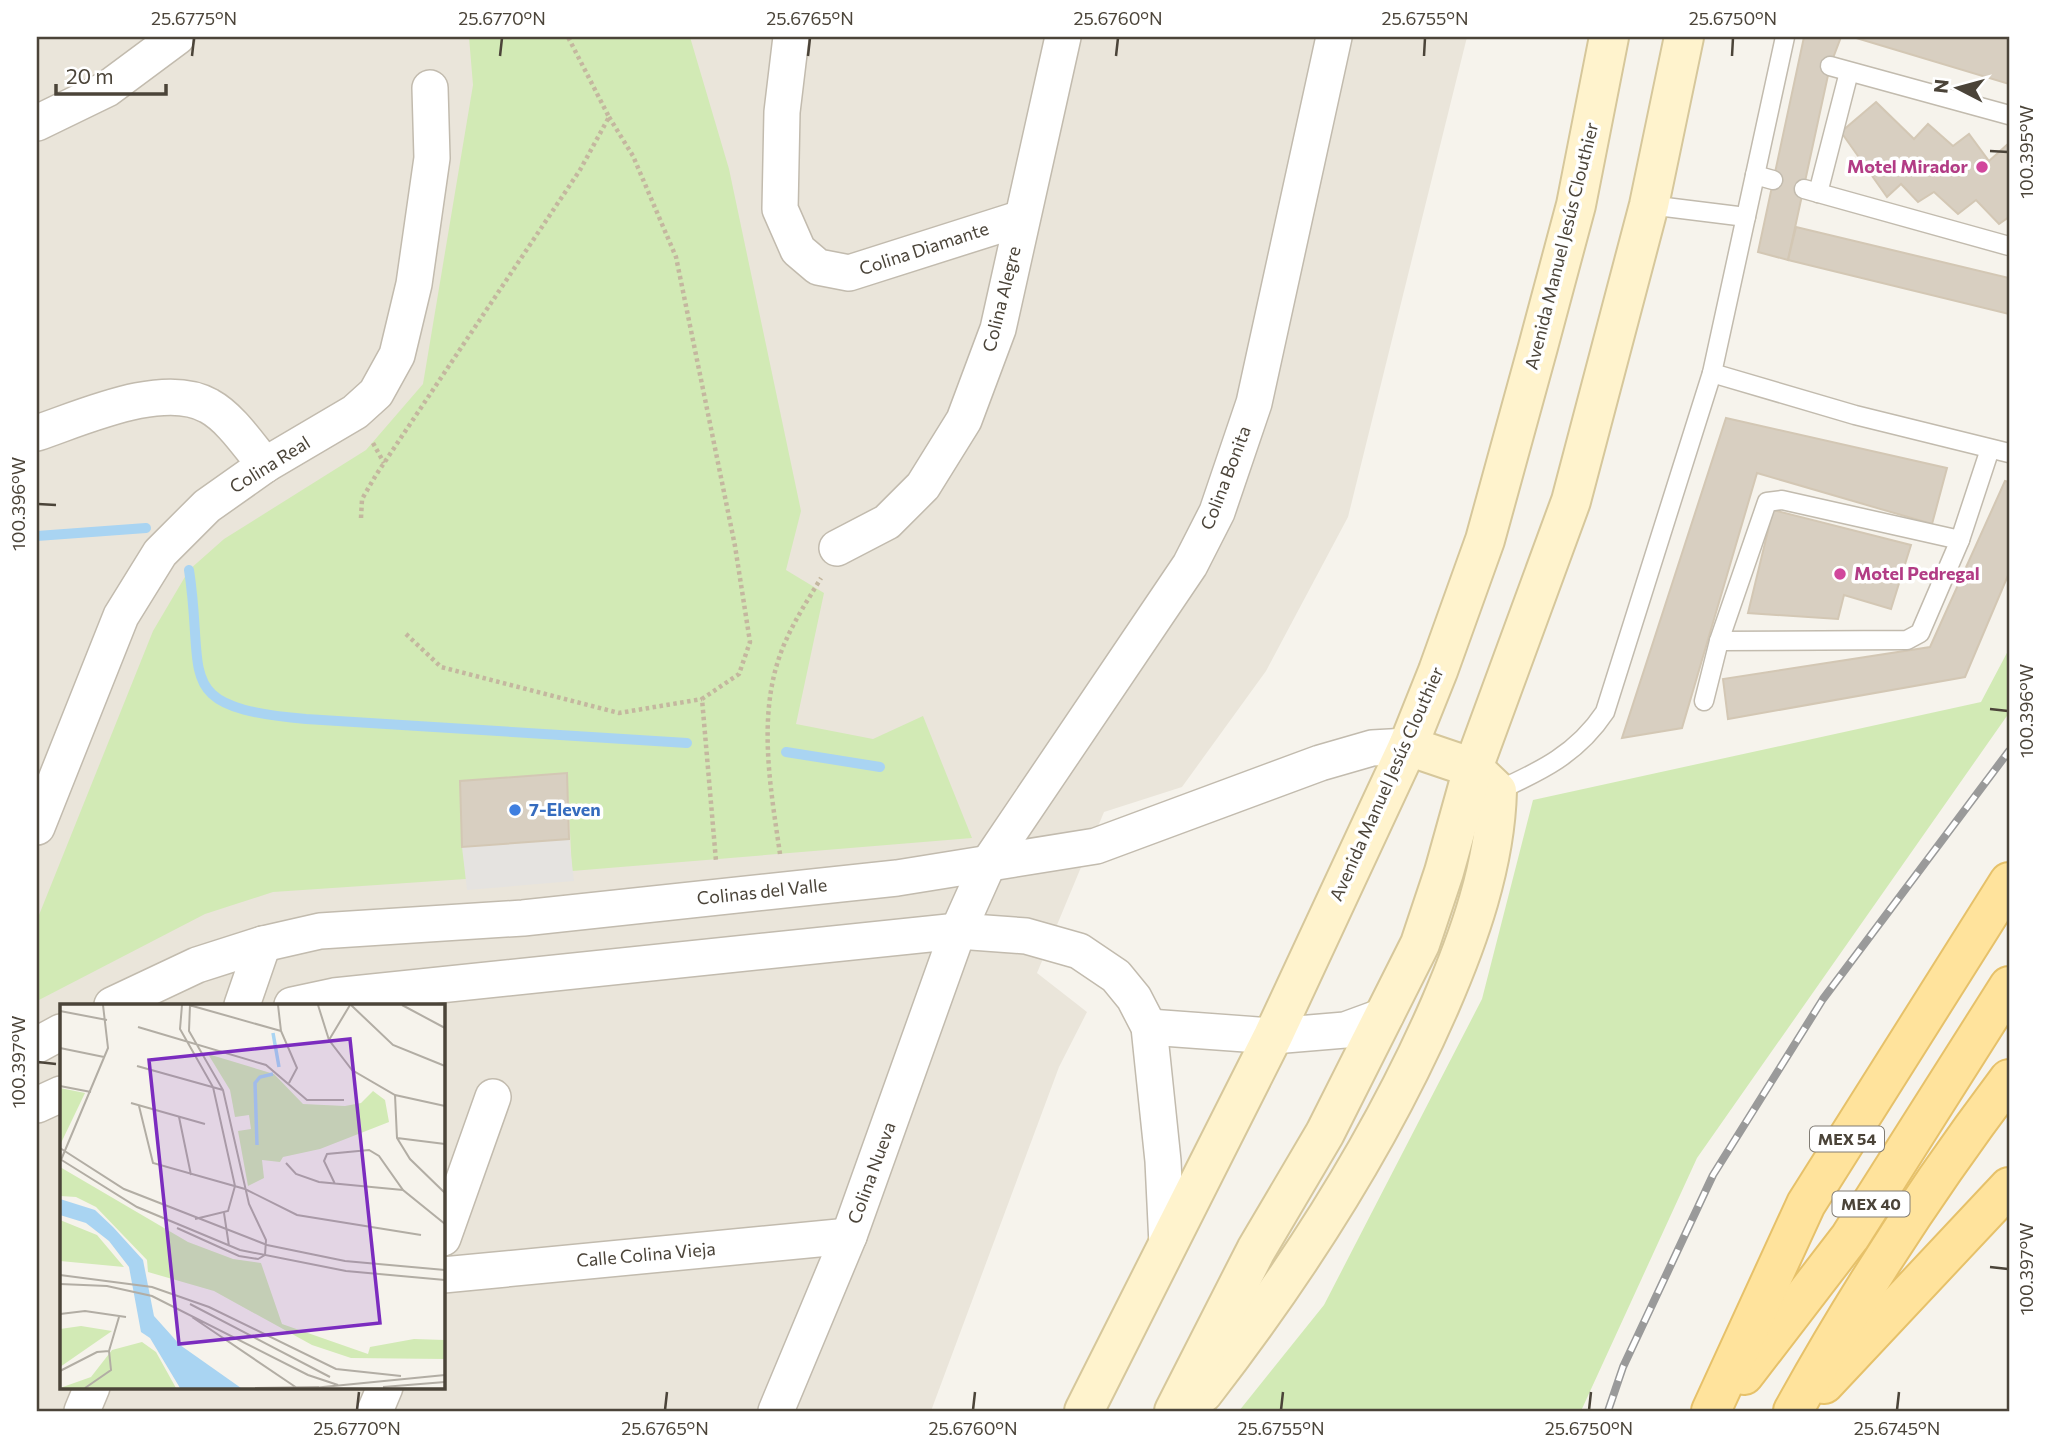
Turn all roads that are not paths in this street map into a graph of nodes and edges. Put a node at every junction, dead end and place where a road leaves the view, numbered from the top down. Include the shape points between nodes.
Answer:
1 (177, 37) edge
2 (791, 37) edge
3 (1062, 37) edge
4 (1334, 37) edge
5 (1609, 37) edge
6 (1684, 37) edge
7 (1785, 37) edge
8 (1781, 56) junction
9 (1799, 59) dead end
10 (1830, 66) dead end
11 (1849, 72) junction
12 (430, 88) dead end
13 (2009, 115) edge
14 (37, 123) edge
15 (1755, 175) junction
16 (1773, 180) dead end
17 (1649, 205) junction
18 (1746, 217) junction
19 (1022, 218) junction
20 (2009, 246) edge
21 (1712, 373) junction
22 (37, 433) edge
23 (1990, 449) junction
24 (2009, 453) edge
25 (265, 465) junction
26 (1960, 540) junction
27 (837, 548) road end
28 (1719, 641) junction
29 (1704, 701) dead end
30 (1408, 746) junction
31 (1485, 780) junction
32 (37, 827) edge
33 (988, 864) junction
34 (2009, 882) edge
35 (958, 931) junction
36 (263, 944) junction
37 (2009, 986) edge
38 (114, 1004) edge
39 (243, 1004) edge
40 (297, 1004) edge
41 (1386, 1015) junction
42 (1149, 1027) junction
43 (60, 1033) edge
44 (1273, 1036) junction
45 (37, 1045) edge
46 (2009, 1079) edge
47 (60, 1094) edge
48 (492, 1097) dead end
49 (37, 1105) edge
50 (2009, 1186) edge
51 (444, 1235) edge
52 (849, 1236) junction
53 (1167, 1245) junction
54 (444, 1275) edge
55 (92, 1388) edge
56 (385, 1388) edge
57 (82, 1411) edge
58 (375, 1411) edge
59 (776, 1411) edge
60 (1084, 1411) edge
61 (1174, 1411) edge
62 (1189, 1411) edge
63 (1711, 1411) edge
64 (1716, 1411) edge
65 (1793, 1411) edge
66 (1799, 1411) edge

1 - 14 street via 107,89
2 - 19 street, Colina Diamante via 782,112 780,209 798,250 818,267 849,274
3 - 19 street, Colina Alegre
4 - 33 street, Colina Bonita via 1254,403 1217,512 1190,565
5 - 30 street, Avenida Manuel Jesús Clouthier via 1576,205 1485,540
6 - 17 street
7 - 8 lane
8 - 9 lane
8 - 15 lane
10 - 11 lane
11 - 13 lane
11 - 20 lane via 1811,191
12 - 25 street, Colina Real via 432,158 414,284 397,355 376,393 355,412
15 - 16 lane
15 - 18 lane
17 - 18 lane
17 - 31 street via 1571,501
18 - 21 lane
19 - 27 street, Colina Alegre via 998,329 964,420 923,486 887,522
21 - 23 lane
21 - 31 lane via 1605,712 1589,736 1567,756
22 - 25 street via 112,407 167,397 193,399 211,406
23 - 24 lane
23 - 26 lane
25 - 32 street, Colina Real via 207,506 160,553 121,616
26 - 28 lane via 1926,626 1907,640
26 - 28 lane via 1770,500 1764,506
28 - 29 lane
30 - 31 street
30 - 33 street, Colinas del Valle via 1372,748 1320,763 1096,846
30 - 44 street, Avenida Manuel Jesús Clouthier
31 - 41 street via 1444,872 1420,944
31 - 62 street via 1496,823 1490,859 1461,956 1410,1075 1304,1255
33 - 35 street, Colina Bonita
33 - 36 street, Colinas del Valle via 523,918 320,931
34 - 63 main road, MEX 54 via 1806,1204
35 - 40 street via 334,996
35 - 42 street via 1026,936 1079,951 1116,976
35 - 52 street, Colina Nueva
36 - 38 street, Colinas del Valle via 197,965
36 - 39 street
37 - 64 main road, MEX 40 via 1850,1237
41 - 44 street via 1345,1030
41 - 61 street via 1325,1133 1256,1250
42 - 44 street
42 - 53 street
43 - 45 street
44 - 53 street, Avenida Manuel Jesús Clouthier
46 - 65 main road via 1843,1320
47 - 49 street
48 - 51 street
50 - 66 main road
52 - 54 street, Calle Colina Vieja
52 - 59 street, Colina Nueva
53 - 60 street, Avenida Manuel Jesús Clouthier
55 - 57 street
56 - 58 street

